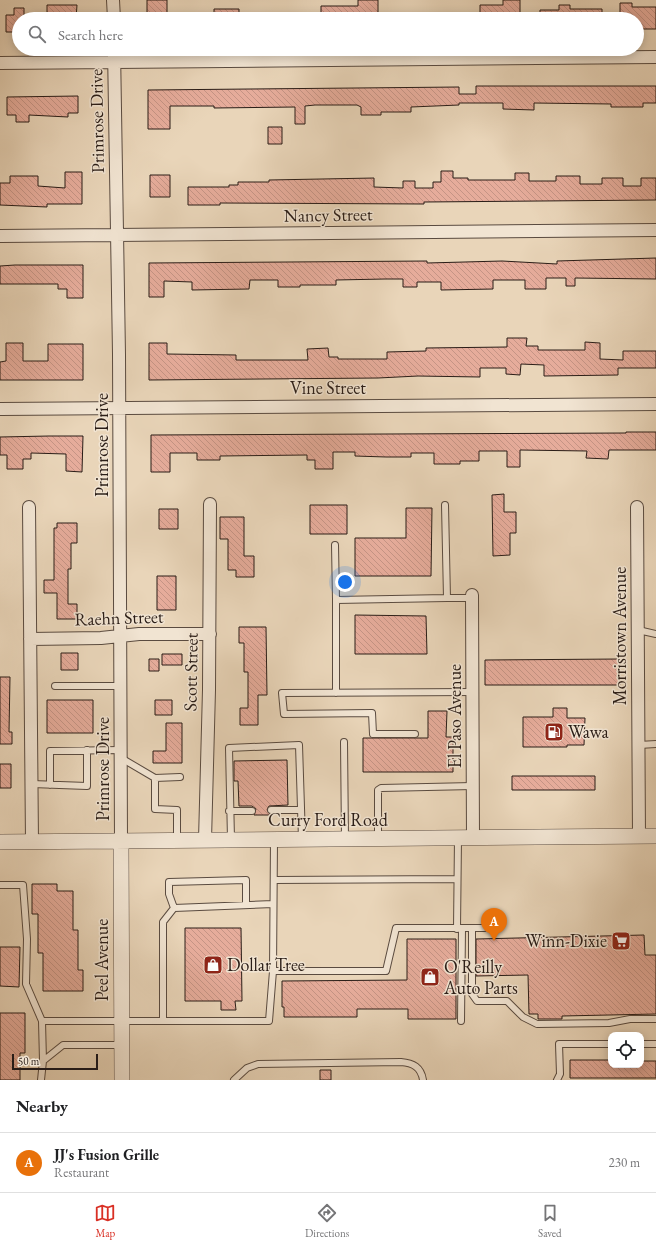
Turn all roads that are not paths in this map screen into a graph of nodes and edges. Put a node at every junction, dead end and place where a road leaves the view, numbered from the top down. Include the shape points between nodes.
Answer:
1 (113, 0) edge
2 (114, 12) edge
3 (114, 56) edge
4 (656, 57) edge
5 (114, 62) junction
6 (0, 63) edge
7 (656, 230) edge
8 (0, 236) edge
9 (118, 236) junction
10 (656, 404) edge
11 (120, 408) junction
12 (0, 409) edge
13 (210, 504) dead end
14 (445, 505) dead end
15 (29, 507) dead end
16 (638, 507) dead end
17 (336, 545) dead end
18 (472, 596) joint
19 (447, 598) junction
20 (336, 600) junction
21 (638, 630) junction
22 (210, 634) junction
23 (656, 634) edge
24 (121, 636) junction
25 (30, 639) junction
26 (55, 686) dead end
27 (121, 686) junction
28 (473, 692) junction
29 (336, 693) junction
30 (415, 734) dead end
31 (344, 742) dead end
32 (656, 744) edge
33 (639, 745) junction
34 (87, 750) junction
35 (121, 754) junction
36 (180, 777) dead end
37 (155, 778) junction
38 (32, 784) junction
39 (50, 785) junction
40 (473, 786) junction
41 (271, 810) dead end
42 (301, 810) junction
43 (229, 811) junction
44 (252, 811) dead end
45 (639, 836) junction
46 (656, 836) edge
47 (378, 838) junction
48 (458, 838) junction
49 (473, 838) junction
50 (274, 839) junction
51 (302, 839) junction
52 (345, 839) junction
53 (121, 840) junction
54 (177, 840) junction
55 (205, 840) junction
56 (231, 840) junction
57 (0, 842) edge
58 (32, 842) junction
59 (457, 879) junction
60 (274, 880) junction
61 (0, 885) edge
62 (273, 904) junction
63 (246, 905) junction
64 (174, 908) junction
65 (472, 928) junction
66 (484, 928) dead end
67 (459, 929) junction
68 (273, 971) junction
69 (656, 1019) edge
70 (122, 1020) junction
71 (42, 1021) junction
72 (163, 1021) junction
73 (461, 1021) dead end
74 (122, 1044) junction
75 (608, 1044) edge
76 (644, 1044) edge
77 (656, 1044) edge
78 (43, 1061) junction
79 (236, 1079) edge
80 (41, 1080) edge
81 (122, 1080) edge
82 (423, 1080) edge
83 (557, 1080) edge

1 - 2 street
3 - 5 street, Primrose Drive
4 - 5 street
5 - 6 street
5 - 9 street, Primrose Drive
7 - 9 street, Nancy Street
8 - 9 street, Nancy Street
9 - 11 street, Primrose Drive
10 - 11 street, Vine Street
11 - 12 street, Vine Street
11 - 24 street, Primrose Drive
13 - 22 street, Scott Street
14 - 19 lane
15 - 25 street
16 - 21 street, Morristown Avenue
17 - 20 lane
18 - 19 lane
18 - 28 street, El Paso Avenue
19 - 20 lane
20 - 29 lane
21 - 23 lane
21 - 33 street, Morristown Avenue
22 - 24 street, Raehn Street
22 - 55 street, Scott Street
24 - 25 street, Raehn Street
24 - 27 street, Primrose Drive
25 - 38 street
26 - 27 lane
27 - 35 street, Primrose Drive
28 - 29 lane
28 - 40 street, El Paso Avenue
29 - 30 lane via 282,693 284,714 372,713 373,734
31 - 52 lane
32 - 33 lane
33 - 45 street, Morristown Avenue
34 - 35 lane
34 - 39 lane via 50,751
34 - 39 lane via 87,786
35 - 37 lane
35 - 53 street, Primrose Drive
36 - 37 lane
37 - 54 lane via 155,810 177,810
38 - 39 lane
38 - 58 street
40 - 47 lane via 381,788 378,790
40 - 49 street, El Paso Avenue
41 - 42 lane
42 - 43 lane via 299,745 229,748
42 - 51 lane
43 - 44 lane
43 - 56 lane
45 - 46 street, Curry Ford Road
45 - 49 street, Curry Ford Road
47 - 48 street, Curry Ford Road
47 - 52 street, Curry Ford Road
48 - 49 street, Curry Ford Road
48 - 59 lane
50 - 51 street, Curry Ford Road
50 - 56 street, Curry Ford Road
50 - 60 lane
51 - 52 street, Curry Ford Road
53 - 54 street, Curry Ford Road
53 - 58 street, Curry Ford Road
53 - 70 street, Peel Avenue
54 - 55 street, Curry Ford Road
55 - 56 street, Curry Ford Road
57 - 58 street, Curry Ford Road
59 - 60 lane
59 - 67 lane
60 - 62 lane
61 - 71 lane via 23,885 27,939 26,984
62 - 63 lane
62 - 68 lane
63 - 64 lane
63 - 64 lane via 246,880 169,882 169,894
64 - 72 lane via 163,922
65 - 66 lane
65 - 67 lane
65 - 69 lane via 472,994 477,1001 506,1001 523,1017 537,1024 609,1023
67 - 68 lane via 396,928 386,971
67 - 73 lane
68 - 72 lane via 269,1021
70 - 71 lane
70 - 72 lane
70 - 74 street, Peel Avenue
71 - 78 lane
74 - 78 lane via 64,1044
74 - 81 street, Peel Avenue
75 - 83 lane via 559,1044 560,1074
76 - 77 lane
78 - 80 lane
79 - 82 lane via 253,1065 400,1062 413,1063

